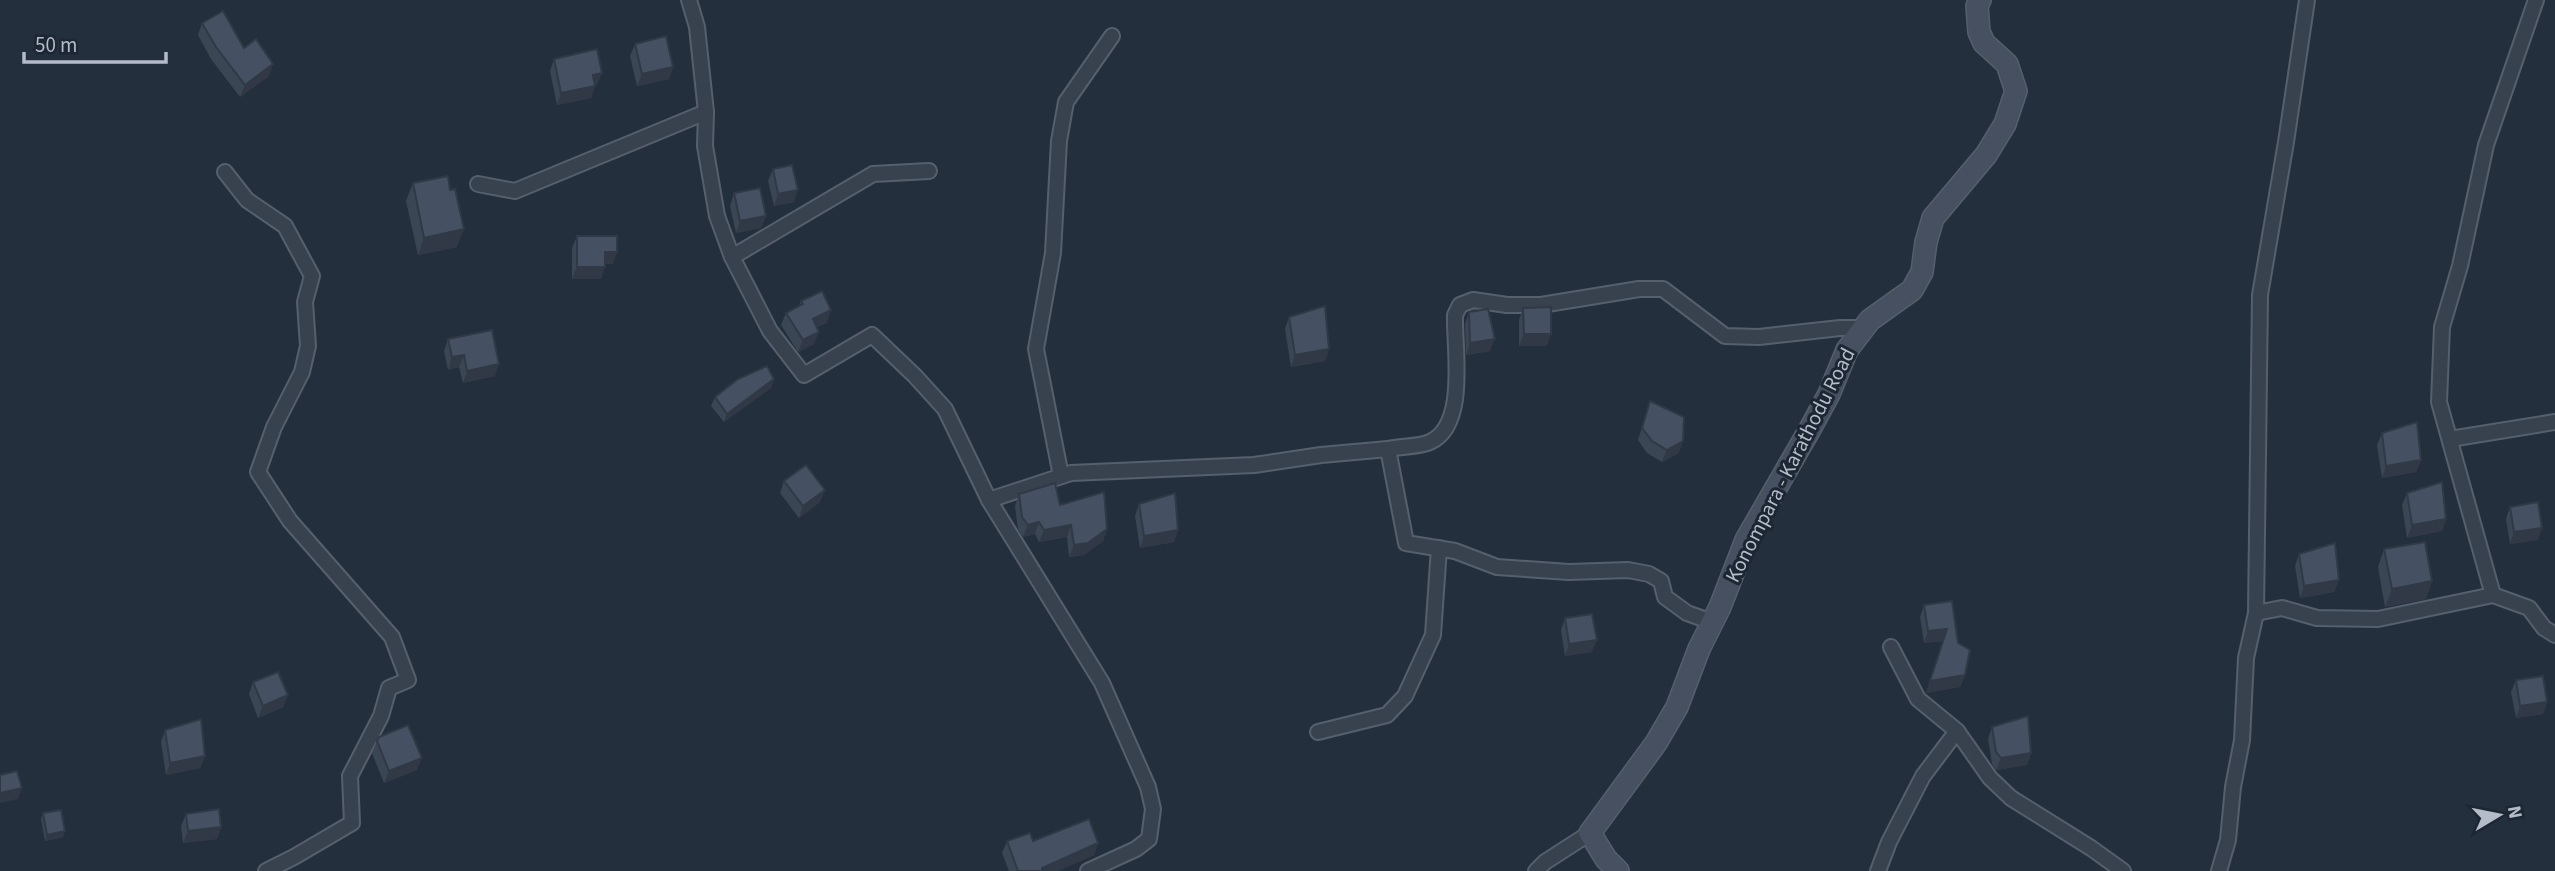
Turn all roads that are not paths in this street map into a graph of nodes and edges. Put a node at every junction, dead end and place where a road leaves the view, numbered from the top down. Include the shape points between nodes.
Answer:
1 (689, 0) edge
2 (1980, 0) edge
3 (2307, 0) edge
4 (2536, 0) edge
5 (1112, 36) dead end
6 (706, 112) junction
7 (929, 171) dead end
8 (225, 172) dead end
9 (478, 184) dead end
10 (732, 257) junction
11 (1864, 328) junction
12 (2555, 422) edge
13 (2450, 439) junction
14 (1388, 449) junction
15 (1061, 476) junction
16 (989, 500) junction
17 (1439, 548) junction
18 (2493, 594) junction
19 (2256, 613) junction
20 (1712, 622) junction
21 (2555, 635) edge
22 (1891, 647) dead end
23 (1957, 731) junction
24 (1318, 732) dead end
25 (1590, 833) junction
26 (266, 871) edge
27 (1088, 871) edge
28 (1536, 871) edge
29 (1618, 871) edge
30 (1878, 871) edge
31 (2123, 871) edge
32 (2219, 871) edge

1 - 6 street via 697,27
2 - 11 main road, Konompara - Karathodu Road via 1979,32 2007,64 2016,90 2006,124 1933,218 1922,272 1912,290
3 - 19 street via 2260,295
4 - 13 street via 2486,145 2442,327 2440,402
5 - 15 street via 1066,102 1059,141 1053,253 1036,349
6 - 9 street via 515,191
6 - 10 street via 705,146 717,216
7 - 10 street via 873,174
8 - 26 street via 247,200 285,226 312,276 305,302 308,346 302,372 258,472 289,522 391,637 408,680 389,688 381,716 350,776 352,823
10 - 16 street via 770,331 804,375 872,335 889,351 945,409
11 - 14 street via 1725,336 1663,289 1541,305 1473,300 1460,305 1455,315 1455,405 1448,424 1428,443
11 - 20 main road, Konompara - Karathodu Road via 1847,350 1829,394 1746,540
12 - 13 street
13 - 18 street
14 - 15 street via 1254,465
14 - 17 street via 1406,543
15 - 16 street
16 - 27 street via 1102,683 1148,787 1153,809 1149,839
17 - 20 street via 1497,567 1649,573 1661,581 1665,597 1687,613
17 - 24 street via 1433,635 1405,696 1387,715
18 - 19 street via 2378,619 2317,618 2282,608
18 - 21 street via 2529,608
19 - 32 street via 2246,657 2242,740 2228,840
20 - 25 main road, Konompara - Karathodu Road via 1677,707
22 - 23 street via 1918,699
23 - 30 street via 1923,776
23 - 31 street via 1990,778 2011,798
25 - 28 street
25 - 29 main road

